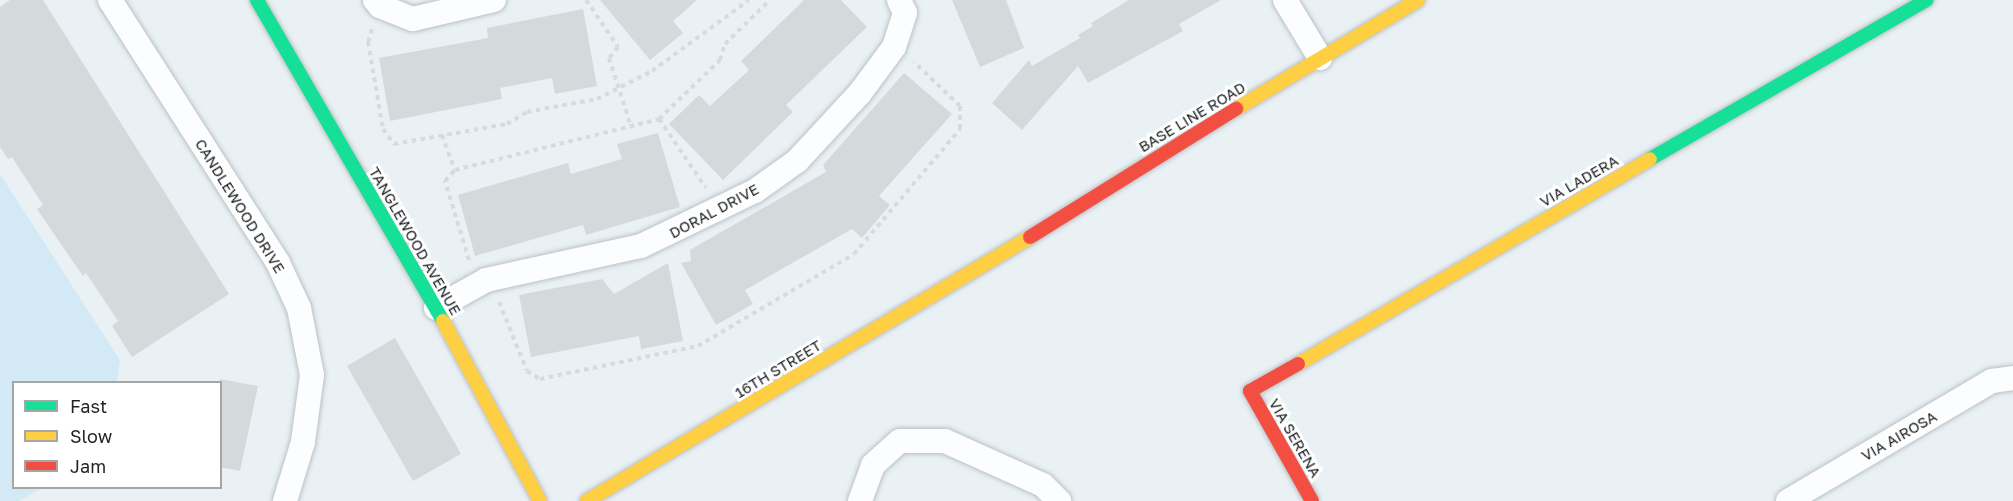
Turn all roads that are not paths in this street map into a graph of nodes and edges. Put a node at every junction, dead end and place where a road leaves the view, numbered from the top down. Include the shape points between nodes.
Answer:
1 (110, 0) edge
2 (257, 0) edge
3 (494, 0) edge
4 (899, 0) edge
5 (1285, 0) edge
6 (1418, 0) edge
7 (1926, 0) edge
8 (378, 3) edge
9 (1320, 58) junction
10 (985, 266) joint
11 (436, 308) junction
12 (2013, 378) edge
13 (1250, 391) joint
14 (285, 501) edge
15 (540, 501) edge
16 (587, 501) edge
17 (860, 501) edge
18 (1059, 501) edge
19 (1312, 501) edge
20 (1788, 501) edge

1 - 14 street, CANDLEWOOD DRIVE via 278,262 299,308 312,375 303,442
2 - 11 street, TANGLEWOOD AVENUE
3 - 8 street via 413,19
4 - 11 street, DORAL DRIVE via 905,14 894,47 860,93 797,161 755,191 641,246 486,280
5 - 9 street
6 - 9 street, BASE LINE ROAD
7 - 13 street, VIA LADERA
9 - 10 street, BASE LINE ROAD
10 - 16 street, 16TH STREET
11 - 15 street, TANGLEWOOD AVENUE
12 - 20 street, VIA AIROSA via 1992,381
13 - 19 street, VIA SERENA
17 - 18 street via 873,465 900,441 945,441 1043,485

